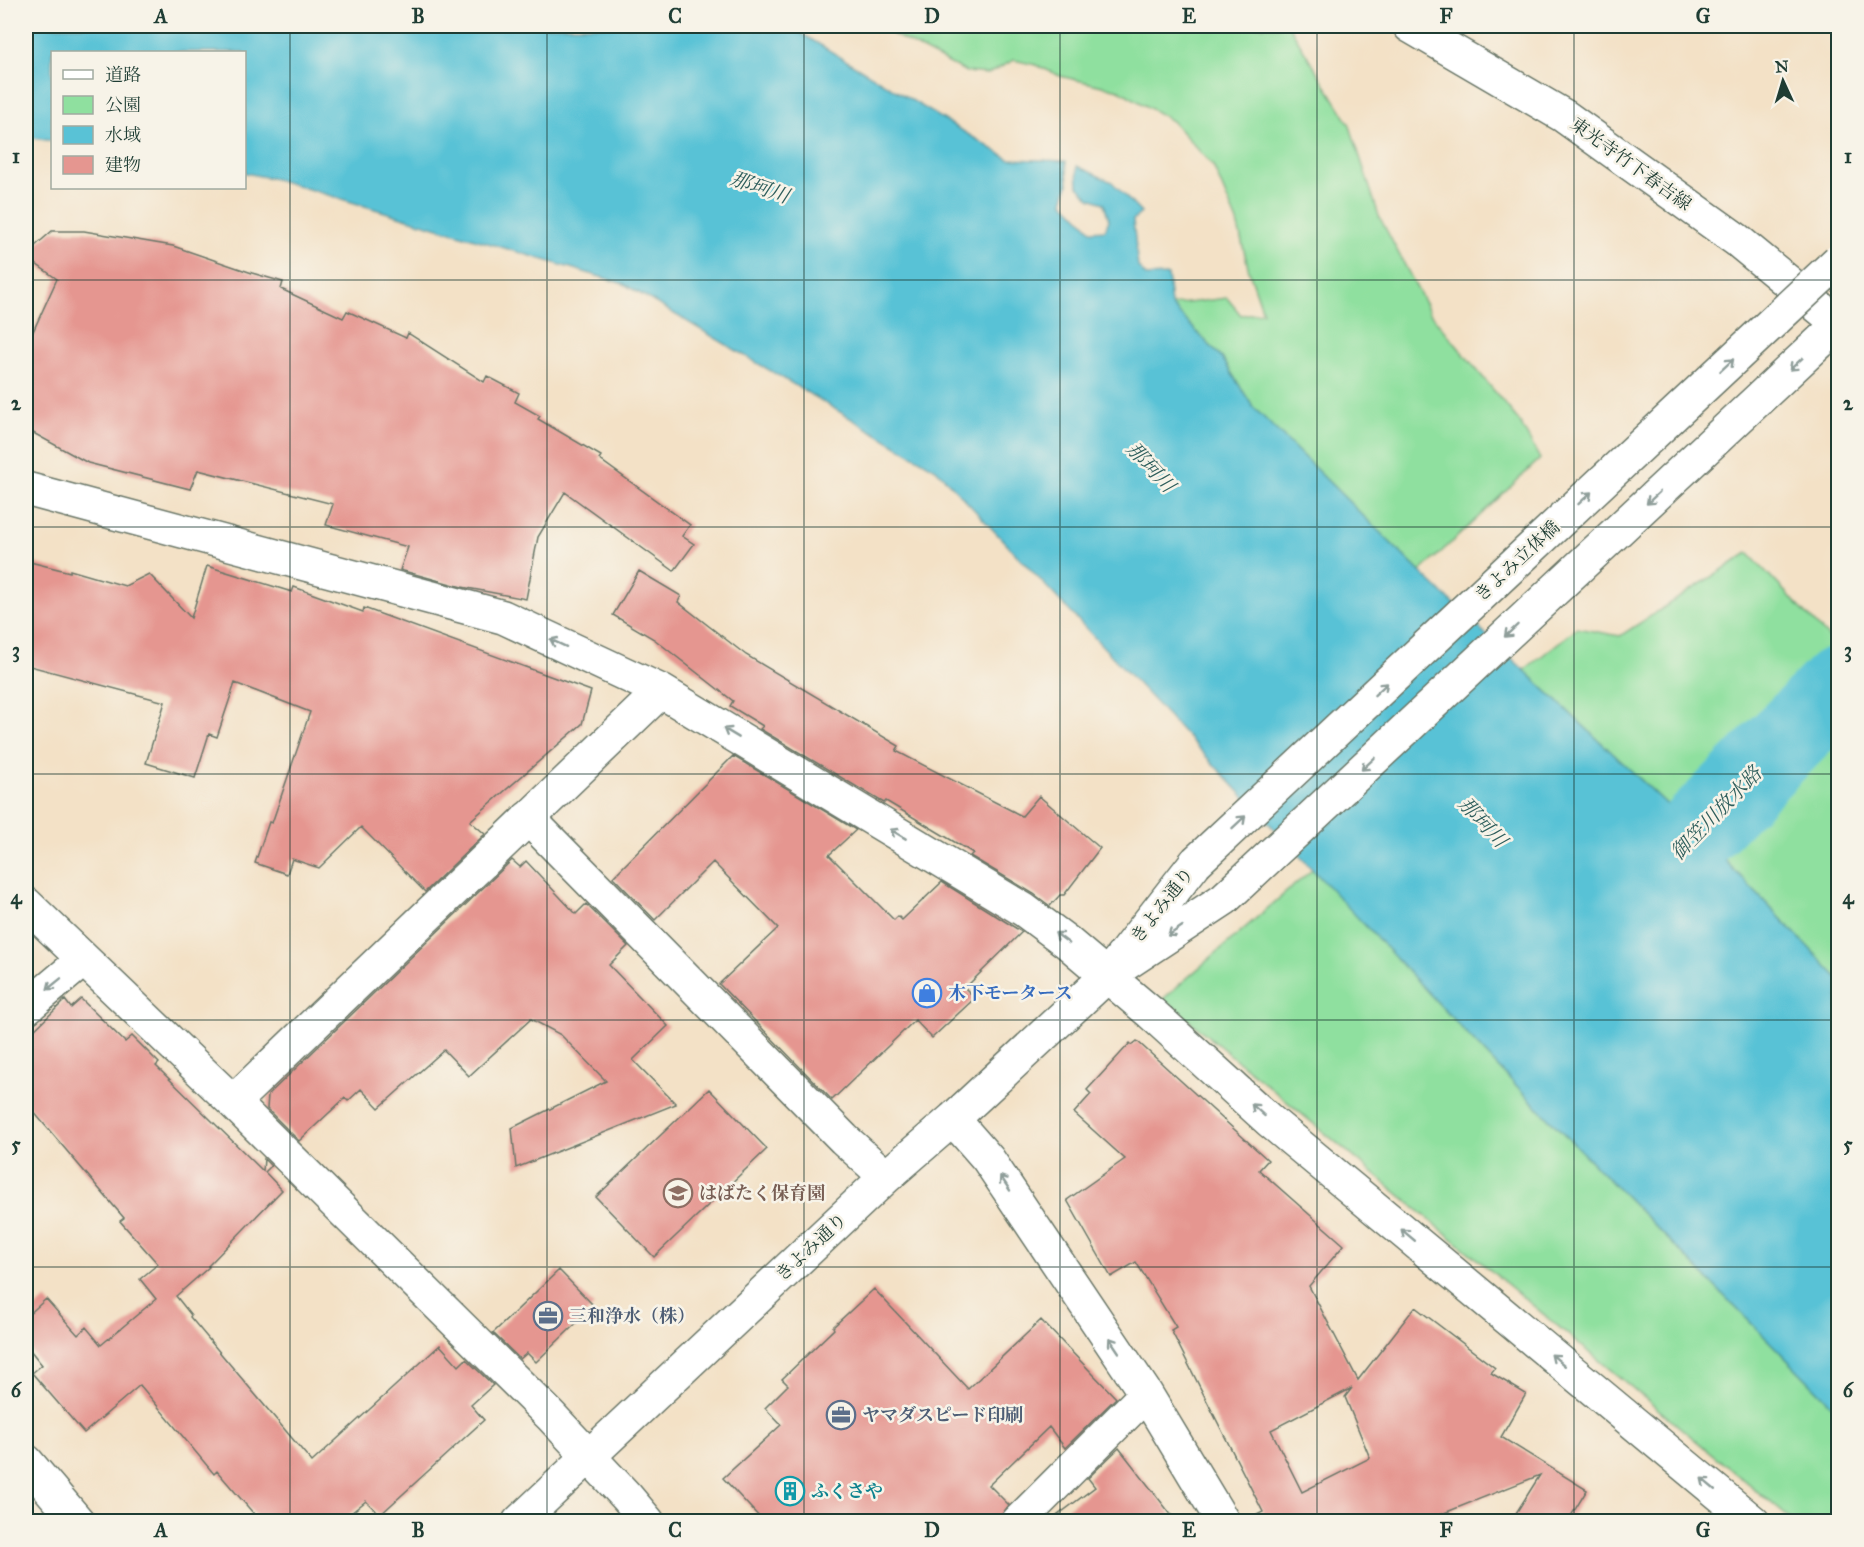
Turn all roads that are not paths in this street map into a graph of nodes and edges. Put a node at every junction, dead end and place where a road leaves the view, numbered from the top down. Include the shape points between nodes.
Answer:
1 (1410, 26) edge
2 (1839, 261) edge
3 (1839, 324) edge
4 (26, 489) edge
5 (661, 691) junction
6 (528, 818) junction
7 (1196, 862) joint
8 (26, 904) edge
9 (83, 960) junction
10 (1107, 976) junction
11 (26, 1008) edge
12 (233, 1102) junction
13 (953, 1119) junction
14 (886, 1178) junction
15 (1146, 1394) junction
16 (590, 1455) junction
17 (26, 1461) edge
18 (78, 1521) edge
19 (519, 1521) edge
20 (648, 1521) edge
21 (1018, 1521) edge
22 (1223, 1521) edge
23 (1753, 1521) edge

1 - 3 main road, 東光寺竹下春吉線 via 1564,116 1737,240
7 -> 2 main road, きよみ立体橋, bridge
3 -> 10 main road, きよみ通り via 1224,899
5 -> 4 main road via 503,617
5 - 6 main road
10 -> 5 main road via 1024,910
6 - 12 main road
6 - 14 main road
7 - 10 main road, きよみ通り
8 - 9 main road
9 -> 11 main road
9 - 12 main road
10 - 13 main road, きよみ通り
23 -> 10 main road via 1270,1121
12 - 16 main road
13 - 14 main road, きよみ通り
15 -> 13 main road via 988,1159
14 - 16 main road, きよみ通り
15 - 21 main road
15 - 22 main road
16 - 19 main road, きよみ通り
16 - 20 main road
17 - 18 main road

